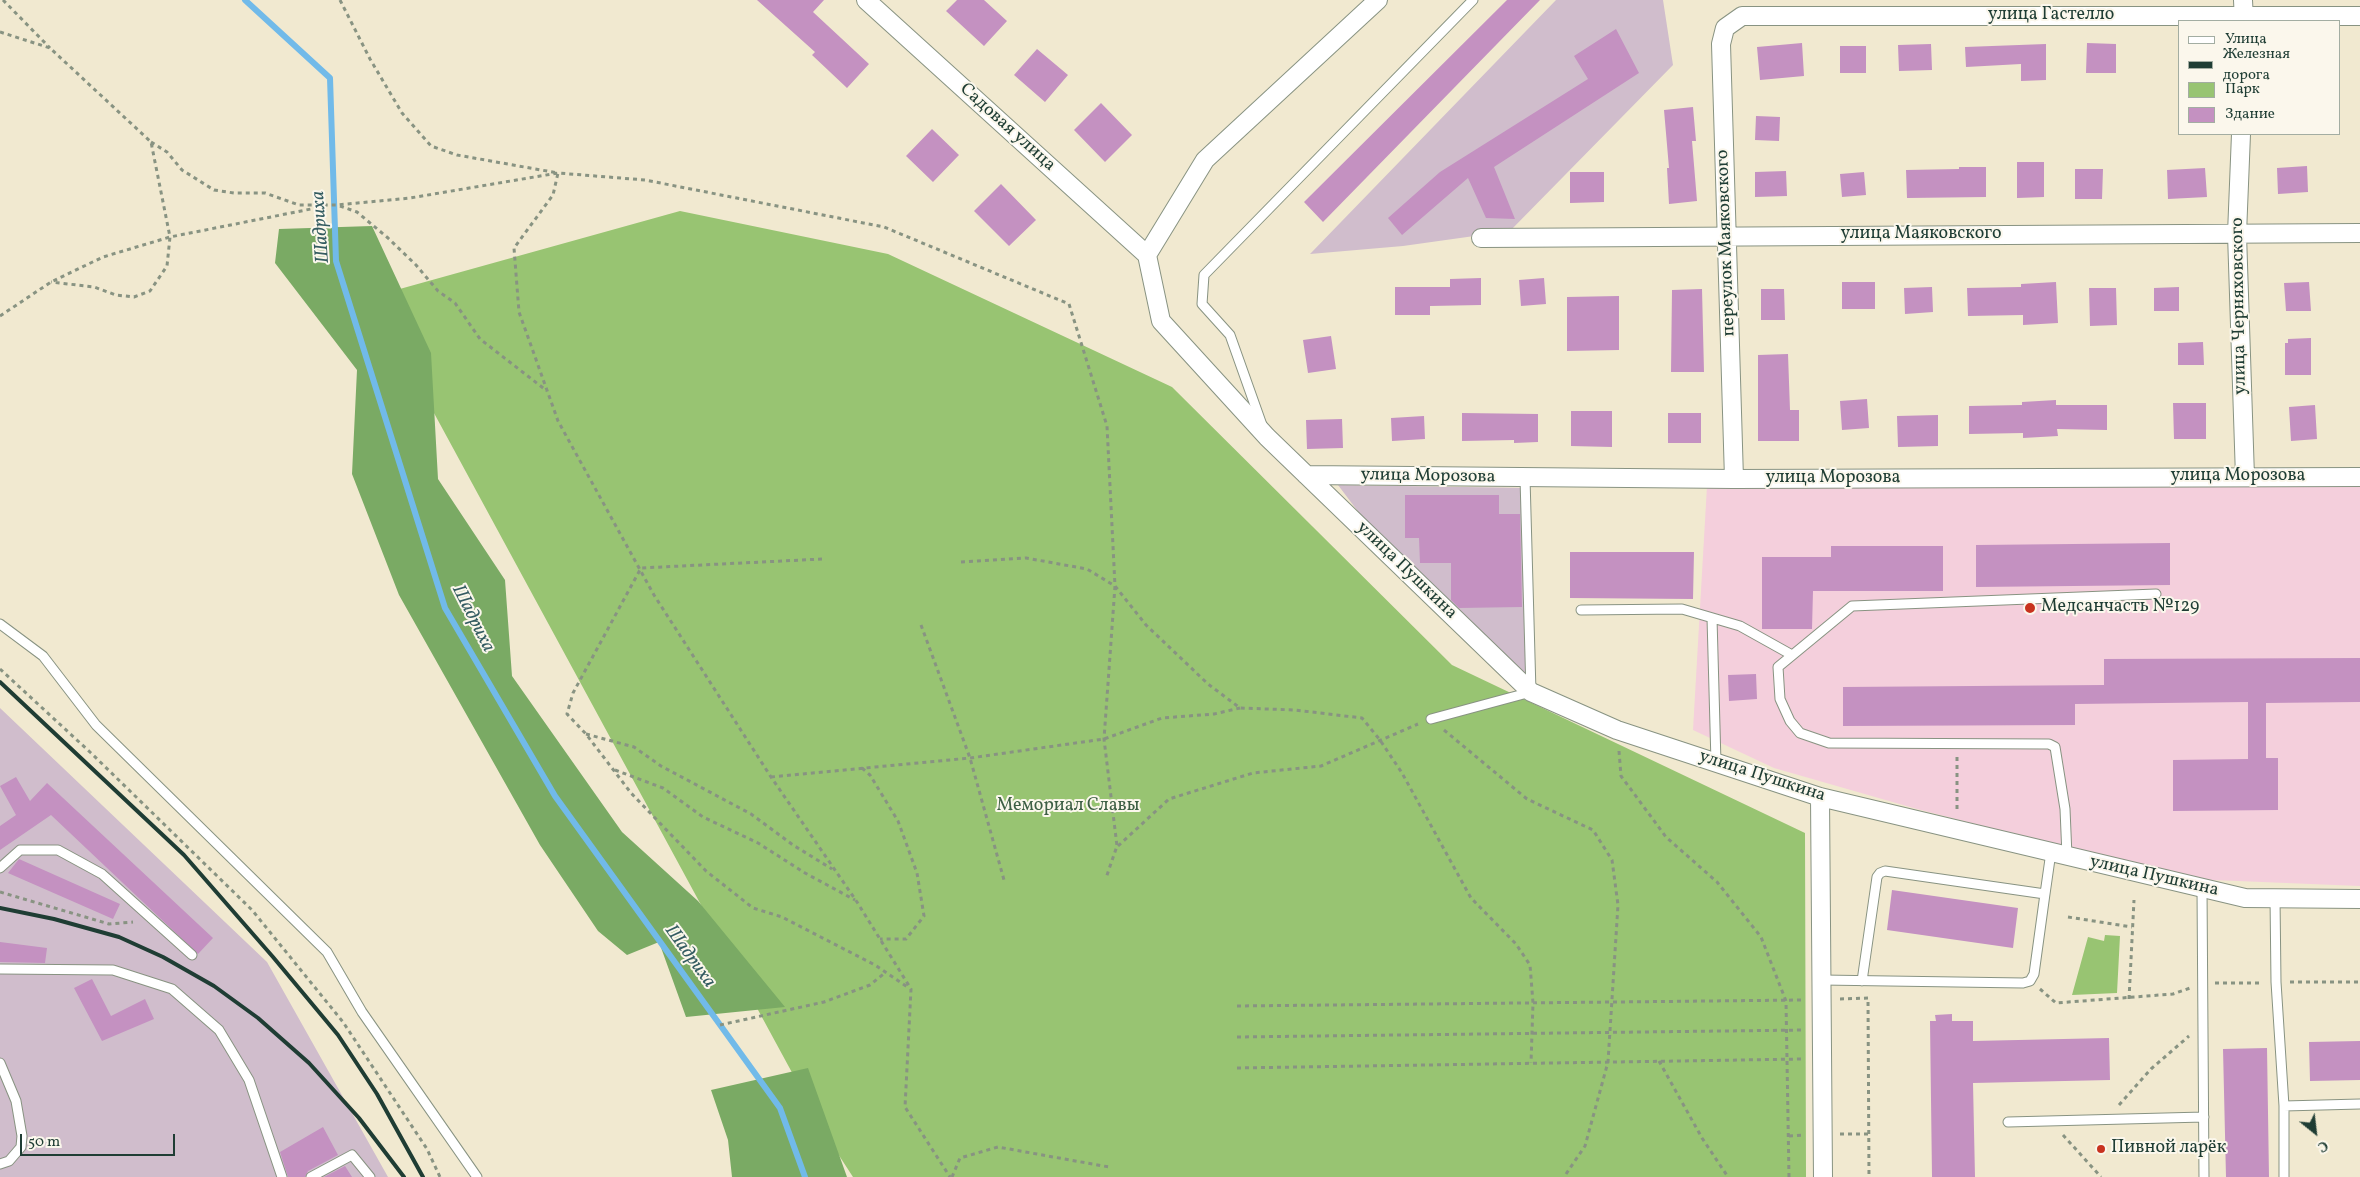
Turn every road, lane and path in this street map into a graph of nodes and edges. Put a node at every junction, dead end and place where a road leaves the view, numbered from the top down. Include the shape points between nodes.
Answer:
1 (3, 0) edge
2 (340, 0) edge
3 (866, 0) edge
4 (1378, 0) edge
5 (1473, 0) edge
6 (2244, 13) edge
7 (1742, 16) joint
8 (2360, 16) edge
9 (0, 32) edge
10 (50, 48) junction
11 (2241, 135) edge
12 (151, 142) junction
13 (558, 173) junction
14 (329, 205) junction
15 (337, 205) junction
16 (2360, 233) edge
17 (2237, 234) junction
18 (1728, 236) junction
19 (170, 237) junction
20 (1481, 238) dead end
21 (1147, 255) junction
22 (51, 282) junction
23 (0, 316) edge
24 (547, 392) junction
25 (1267, 437) junction
26 (1306, 475) junction
27 (2245, 477) junction
28 (2360, 477) edge
29 (1525, 478) junction
30 (1734, 479) junction
31 (822, 559) dead end
32 (961, 562) dead end
33 (641, 568) junction
34 (1115, 586) junction
35 (2156, 594) dead end
36 (1581, 610) dead end
37 (1712, 618) junction
38 (0, 624) edge
39 (921, 624) dead end
40 (1792, 655) junction
41 (0, 669) edge
42 (1531, 692) junction
43 (1240, 708) junction
44 (1431, 719) junction
45 (1617, 730) junction
46 (586, 734) junction
47 (1104, 739) junction
48 (1380, 740) junction
49 (1956, 744) junction
50 (970, 758) junction
51 (1716, 762) junction
52 (862, 768) junction
53 (614, 770) junction
54 (771, 776) junction
55 (1957, 792) dead end
56 (1820, 797) junction
57 (1117, 846) junction
58 (2059, 854) junction
59 (0, 868) edge
60 (835, 871) junction
61 (1106, 878) dead end
62 (1004, 880) dead end
63 (2202, 888) junction
64 (0, 892) edge
65 (2045, 894) junction
66 (2275, 898) junction
67 (2360, 899) edge
68 (2134, 900) dead end
69 (857, 902) junction
70 (2068, 917) dead end
71 (154, 921) junction
72 (2132, 927) junction
73 (879, 940) junction
74 (192, 955) dead end
75 (0, 969) edge
76 (886, 972) junction
77 (1822, 980) junction
78 (1862, 981) junction
79 (911, 990) junction
80 (2129, 998) dead end
81 (1786, 1000) junction
82 (1822, 1000) junction
83 (1614, 1002) junction
84 (1533, 1003) junction
85 (1237, 1006) dead end
86 (2203, 1024) junction
87 (720, 1025) dead end
88 (1822, 1029) junction
89 (1788, 1030) junction
90 (1611, 1032) junction
91 (1532, 1033) junction
92 (1237, 1038) dead end
93 (1788, 1059) junction
94 (1822, 1059) junction
95 (1658, 1061) junction
96 (1608, 1062) junction
97 (0, 1063) edge
98 (1531, 1063) junction
99 (1237, 1068) dead end
100 (2360, 1104) edge
101 (2284, 1106) junction
102 (2204, 1117) junction
103 (2105, 1120) junction
104 (2050, 1121) junction
105 (2008, 1122) dead end
106 (0, 1164) edge
107 (1108, 1166) dead end
108 (282, 1177) edge
109 (311, 1177) edge
110 (370, 1177) edge
111 (440, 1177) edge
112 (477, 1177) edge
113 (951, 1177) edge
114 (1564, 1177) edge
115 (1728, 1177) edge
116 (1789, 1177) edge
117 (1824, 1177) edge
118 (1869, 1177) edge
119 (2101, 1177) edge
120 (2204, 1177) edge
121 (2284, 1177) edge

1 - 10 path
2 - 13 path via 402,113 431,146 457,155
3 - 21 street, Садовая улица
4 - 21 street via 1205,160
5 - 25 lane via 1204,275 1202,304 1230,335
6 - 7 street, улица Гастелло
6 - 8 street, улица Гастелло
7 - 18 street, переулок Маяковского via 1725,28 1721,44
9 - 10 path
10 - 12 path
11 - 17 street, улица Черняховского
12 - 14 path via 167,152 182,170 214,190 234,194 264,193 299,205
12 - 19 path
13 - 15 path via 410,198
13 - 24 path via 553,195 514,248 519,312
13 - 34 path via 645,180 884,228 1069,304 1107,426
14 - 15 path
14 - 19 path
15 - 24 path via 357,212 388,238 438,291 455,302 480,339
16 - 17 street, улица Маяковского
17 - 18 street, улица Маяковского
17 - 27 street, улица Черняховского
18 - 20 street, улица Маяковского
18 - 30 street, переулок Маяковского
19 - 22 path via 103,257
19 - 22 path via 167,266 150,290 134,297 94,287
21 - 25 street, улица Пушкина via 1161,322
22 - 23 path
24 - 33 path via 558,421
25 - 26 street, улица Пушкина
26 - 29 street, улица Морозова
26 - 42 street, улица Пушкина
27 - 28 street, улица Морозова
27 - 30 street, улица Морозова
29 - 30 street, улица Морозова
29 - 42 lane
31 - 33 path
32 - 34 path via 1026,558 1087,569
33 - 46 path via 573,693 567,714
33 - 54 path via 654,595
34 - 43 path via 1146,625 1208,684
34 - 47 path
35 - 40 lane via 1852,606
36 - 37 lane via 1682,609
37 - 40 lane via 1740,626
37 - 51 lane
38 - 112 lane via 43,656 96,725 327,952 362,1012
39 - 50 path
40 - 49 lane via 1778,666 1780,699 1790,721 1800,733 1829,743
41 - 111 path via 252,910 343,1022 427,1149
42 - 44 lane
42 - 45 street, улица Пушкина
43 - 47 path via 1214,714 1162,718
43 - 48 path via 1362,718
44 - 48 path
44 - 83 path via 1527,798 1593,830 1612,860 1618,906
45 - 51 street, улица Пушкина
45 - 81 path via 1622,776 1666,837 1717,882 1761,937
46 - 53 path
46 - 60 path via 634,747 661,766 751,814
47 - 50 path
47 - 57 path
48 - 57 path via 1321,766 1254,773 1169,799
48 - 84 path via 1402,773 1471,898 1516,944 1530,965
49 - 55 path
49 - 58 lane via 2049,744 2055,747 2066,809
50 - 52 path
50 - 62 path
51 - 56 street, улица Пушкина
52 - 54 path
52 - 73 path via 870,775 898,820 917,873 924,916 906,939
53 - 69 path via 664,788 703,817 758,843
53 - 76 path via 631,793 706,871 753,908 782,917
54 - 60 path
56 - 58 street, улица Пушкина
56 - 77 street
57 - 61 path
58 - 63 street, улица Пушкина
58 - 65 lane
59 - 71 lane via 20,850 58,850 102,874
60 - 69 path
63 - 66 street, улица Пушкина via 2245,898
63 - 86 lane
64 - 71 path via 109,924
65 - 78 lane via 2034,974 2030,981
65 - 78 lane via 1885,871 1880,873
66 - 67 street, улица Пушкина
66 - 101 lane via 2276,982
68 - 72 path
69 - 73 path
70 - 72 path
71 - 74 lane
72 - 80 path
73 - 79 path
75 - 108 lane via 113,970 172,989 219,1030 249,1080
76 - 79 path
76 - 87 path via 870,985 824,1002
77 - 78 lane
77 - 82 street
79 - 113 path via 906,1106
81 - 82 path
81 - 83 path
81 - 89 path
82 - 88 street
82 - 118 path via 1868,998
83 - 84 path
83 - 90 path
84 - 85 path
84 - 91 path
86 - 102 lane
86 - 103 path via 2151,1069
88 - 89 path
88 - 94 street
89 - 90 path
89 - 93 path
90 - 91 path
90 - 96 path
91 - 92 path
91 - 98 path
93 - 94 path
93 - 95 path
93 - 116 path
94 - 117 street
95 - 96 path
95 - 115 path
96 - 98 path
96 - 114 path via 1584,1146
97 - 106 lane via 16,1101 22,1136 21,1147 9,1161
98 - 99 path
100 - 101 lane
101 - 121 lane
102 - 103 lane
102 - 120 lane
103 - 104 lane
104 - 105 lane
104 - 119 path
107 - 113 path via 998,1148 960,1158
109 - 110 lane via 352,1155

